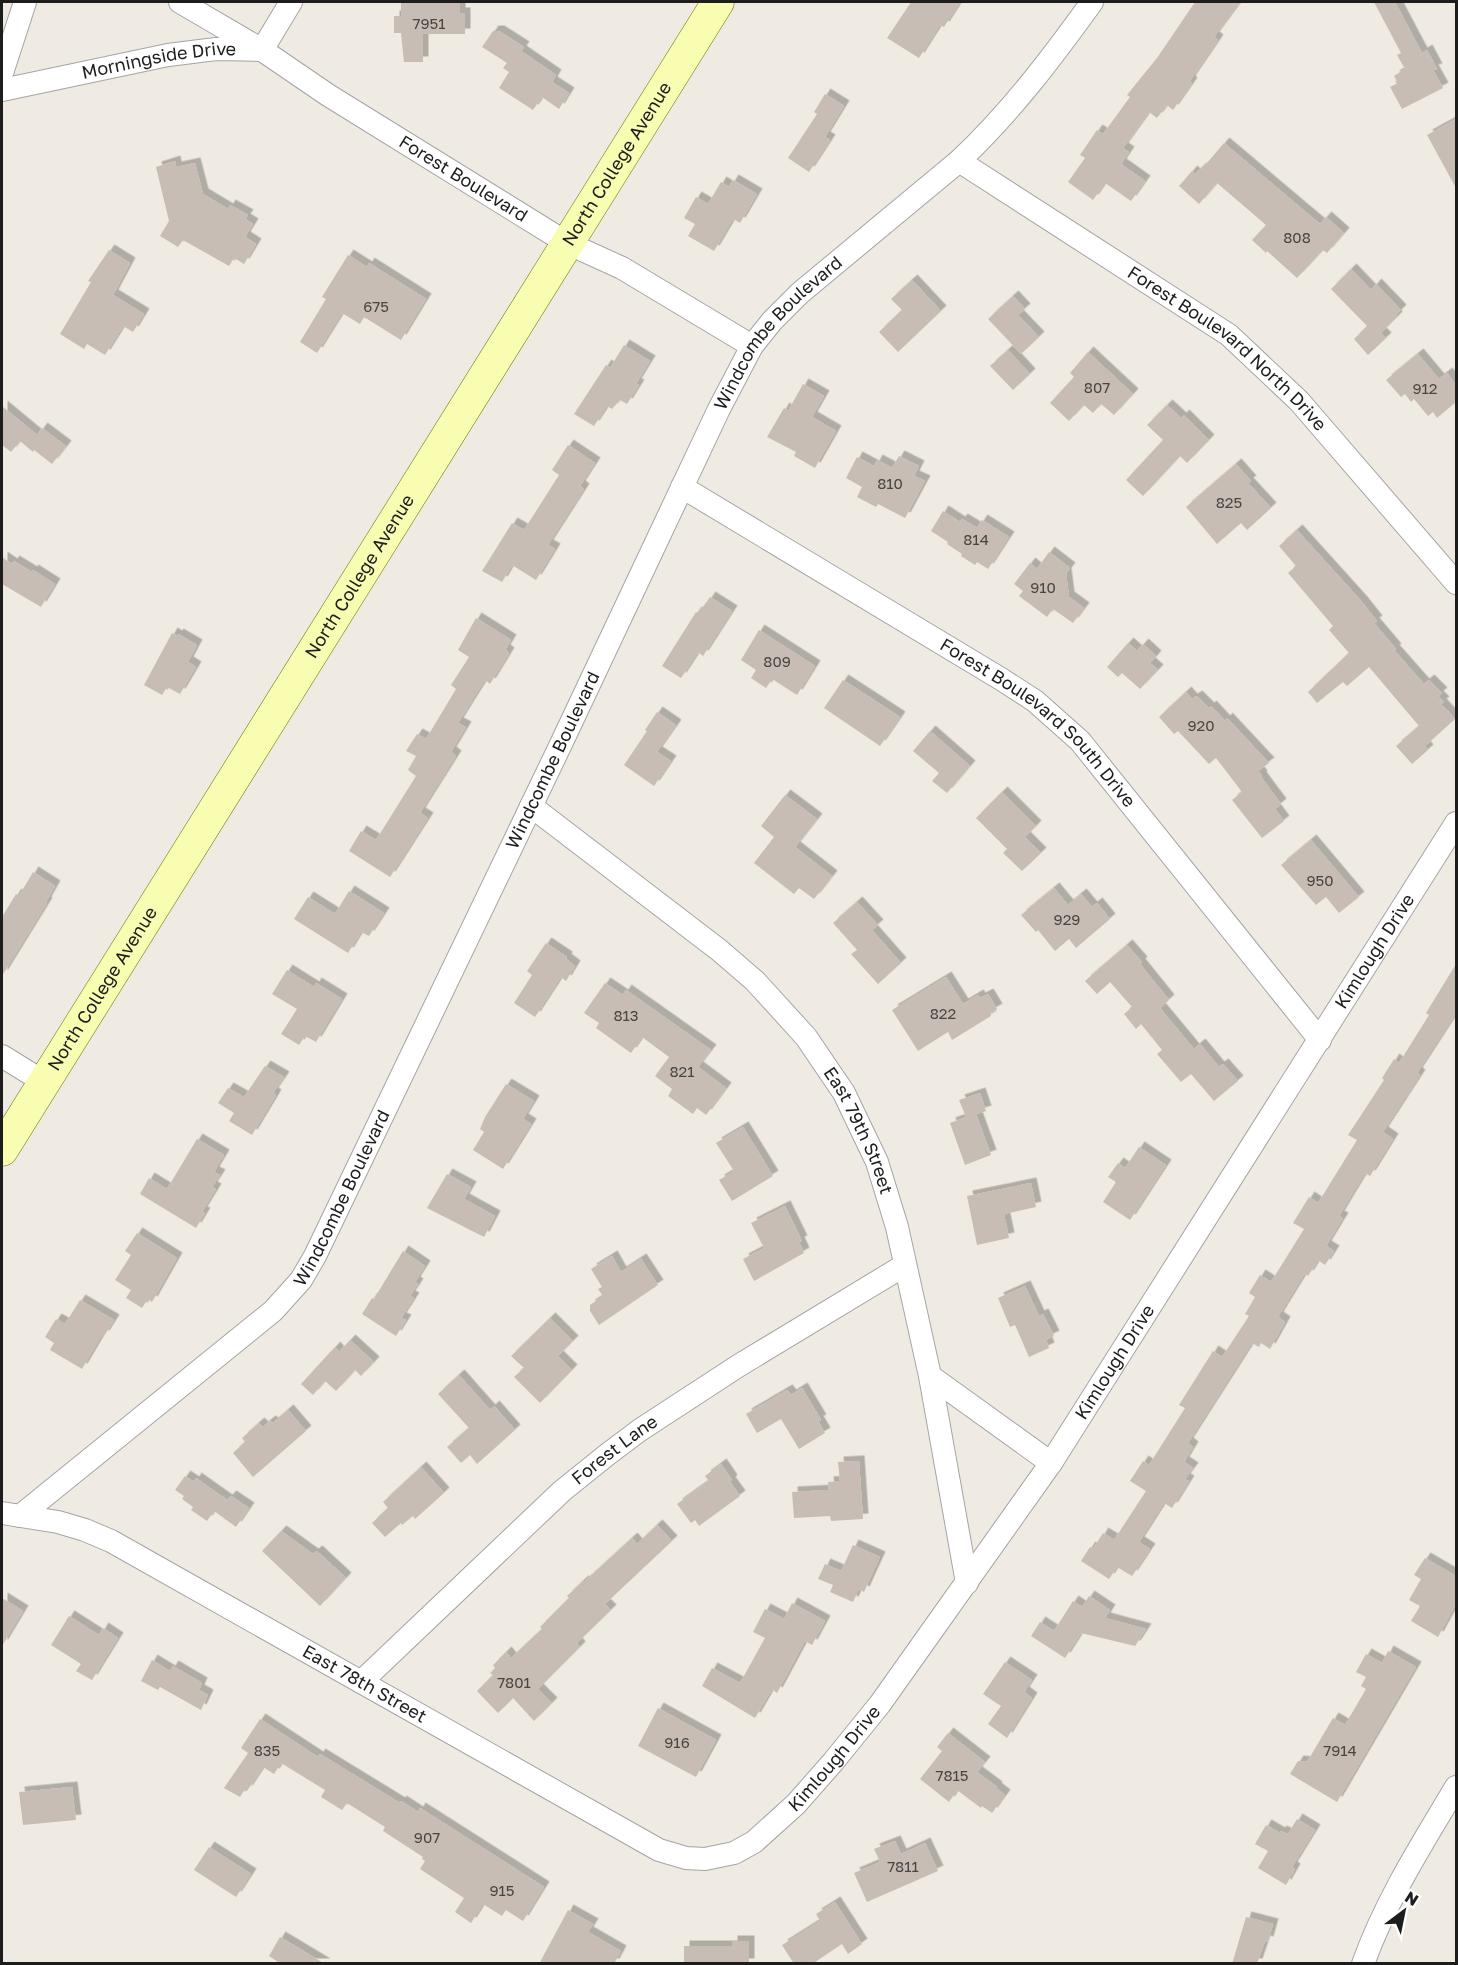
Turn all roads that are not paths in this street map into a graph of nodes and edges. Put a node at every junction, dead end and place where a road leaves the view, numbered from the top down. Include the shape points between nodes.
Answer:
1 (25, 2) edge
2 (180, 2) edge
3 (291, 2) edge
4 (718, 2) edge
5 (1092, 2) edge
6 (262, 50) junction
7 (2, 73) edge
8 (2, 90) edge
9 (959, 161) junction
10 (567, 243) junction
11 (752, 346) junction
12 (682, 487) junction
13 (1456, 583) edge
14 (531, 806) junction
15 (1456, 823) edge
16 (1320, 1041) junction
17 (2, 1056) edge
18 (44, 1082) junction
19 (2, 1150) edge
20 (905, 1265) junction
21 (930, 1376) junction
22 (1052, 1463) junction
23 (11, 1515) edge
24 (967, 1583) junction
25 (361, 1682) junction
26 (1456, 1787) edge
27 (723, 1856) joint
28 (1363, 1964) edge

1 - 7 street
2 - 6 street, Forest Boulevard
3 - 6 street, Morningside Drive
4 - 10 main road, North College Avenue
5 - 9 street, Windcombe Boulevard via 1026,91
6 - 8 street, Morningside Drive via 216,49 168,55
6 - 10 street, Forest Boulevard
9 - 11 street, Windcombe Boulevard via 800,293
9 - 13 street, Forest Boulevard North Drive via 1229,335 1299,401
10 - 11 street, Forest Boulevard via 622,268
10 - 18 main road, North College Avenue
11 - 12 street, Windcombe Boulevard
12 - 14 street, Windcombe Boulevard
12 - 16 street, Forest Boulevard South Drive via 1001,679 1042,708 1080,741
14 - 20 street, East 79th Street via 741,968 801,1030 858,1118 889,1199
14 - 23 street, Windcombe Boulevard via 301,1281 273,1311
15 - 16 street, Kimlough Drive
16 - 22 street, Kimlough Drive
17 - 18 street
18 - 19 main road, North College Avenue
20 - 21 street, East 79th Street
20 - 25 street, Forest Lane via 738,1366 608,1454 562,1491
21 - 22 street
21 - 24 street, East 79th Street
22 - 24 street, Kimlough Drive
23 - 25 street, East 78th Street via 58,1522 111,1541
24 - 27 street, Kimlough Drive via 886,1696 796,1804 765,1833
25 - 27 street, East 78th Street via 659,1850 686,1858
26 - 28 street via 1398,1884

